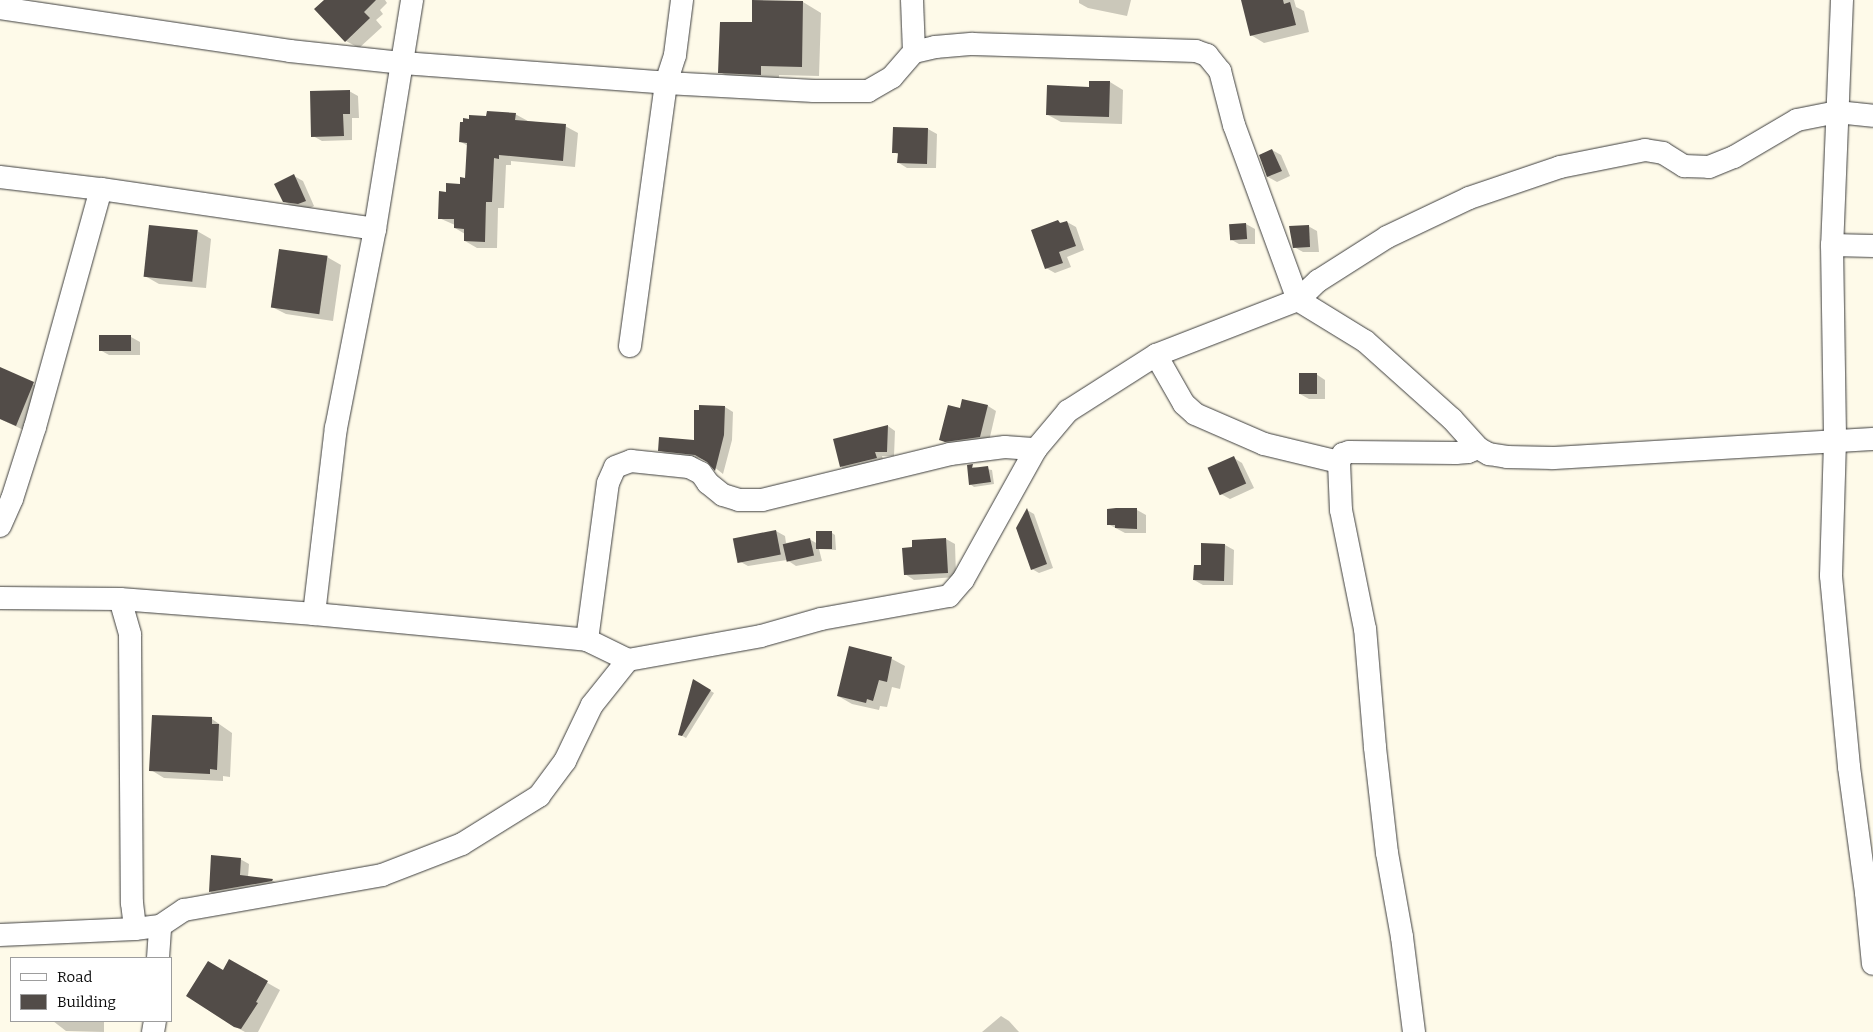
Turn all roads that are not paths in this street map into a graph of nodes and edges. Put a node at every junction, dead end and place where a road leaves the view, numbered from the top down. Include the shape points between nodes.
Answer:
1 (412, 0) edge
2 (682, 0) edge
3 (912, 0) edge
4 (1842, 0) edge
5 (0, 8) edge
6 (914, 52) junction
7 (403, 63) junction
8 (666, 84) junction
9 (1837, 112) junction
10 (1873, 116) edge
11 (0, 177) edge
12 (101, 189) junction
13 (375, 230) junction
14 (1832, 245) junction
15 (1873, 246) edge
16 (1298, 300) junction
17 (630, 346) dead end
18 (1156, 355) junction
19 (1873, 439) edge
20 (1834, 441) junction
21 (1478, 448) junction
22 (1036, 449) junction
23 (1339, 462) junction
24 (0, 526) edge
25 (0, 598) edge
26 (120, 600) junction
27 (314, 614) junction
28 (587, 640) junction
29 (628, 660) junction
30 (160, 926) junction
31 (135, 929) junction
32 (0, 936) edge
33 (158, 957) edge
34 (1873, 964) edge
35 (1414, 1032) edge

1 - 7 street
2 - 8 street via 676,55
3 - 6 street
4 - 9 street
5 - 7 street via 290,51
6 - 8 street via 892,78 868,91
6 - 16 street via 973,44 1196,51 1207,55 1220,72 1234,125
7 - 8 street
7 - 13 street
8 - 17 street
9 - 10 street
9 - 14 street
9 - 16 street via 1797,120 1734,157 1709,167 1684,166 1663,154 1645,150 1560,166 1468,198 1387,237 1318,282
11 - 12 street
12 - 13 street
12 - 24 street via 36,427
13 - 27 street via 336,428
14 - 15 street
14 - 20 street
16 - 18 street
16 - 21 street via 1365,341 1452,419
18 - 22 street via 1068,411
18 - 23 street via 1184,404 1195,414 1264,444
19 - 20 street
20 - 21 street via 1552,458 1507,457
20 - 34 street via 1831,576 1849,767
21 - 23 street via 1456,453 1348,452
22 - 28 street via 1005,447 950,454 762,500 739,500 723,495 701,473 690,467 631,461 615,467 608,483
22 - 29 street via 963,580 949,596
23 - 35 street via 1341,510 1365,630 1387,853
25 - 26 street
26 - 27 street
26 - 31 street via 130,635 132,903
27 - 28 street
28 - 29 street
29 - 30 street via 592,705 565,761 539,796 462,844 382,875 184,910
30 - 31 street
30 - 33 street
31 - 32 street

